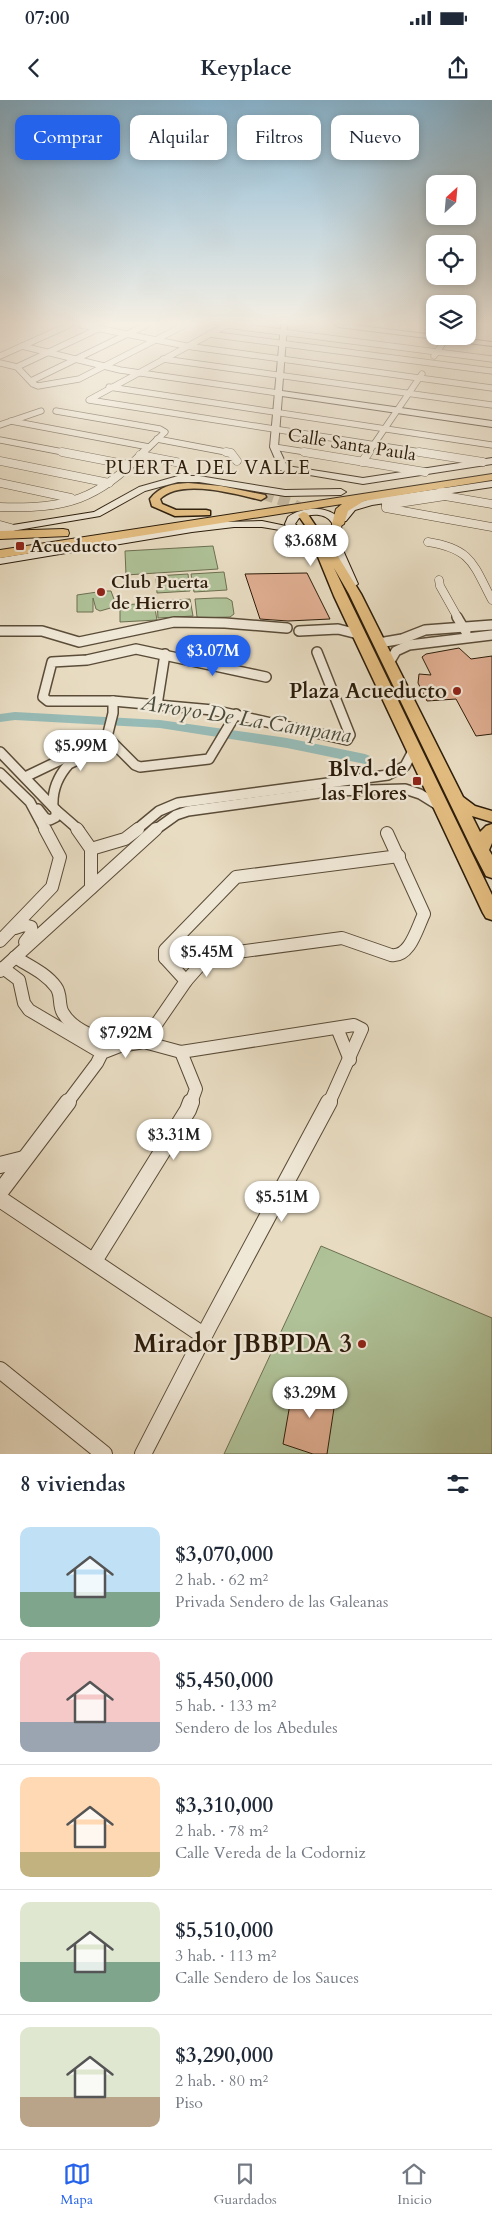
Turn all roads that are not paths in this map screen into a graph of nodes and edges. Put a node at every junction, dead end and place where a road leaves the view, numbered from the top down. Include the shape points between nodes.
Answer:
1 (107, 388) edge
2 (117, 388) edge
3 (242, 388) edge
4 (282, 388) edge
5 (375, 388) edge
6 (413, 388) edge
7 (409, 393) junction
8 (282, 394) junction
9 (492, 405) edge
10 (41, 411) dead end
11 (56, 411) dead end
12 (397, 411) junction
13 (280, 413) junction
14 (11, 421) junction
15 (492, 424) edge
16 (0, 426) edge
17 (384, 429) junction
18 (279, 430) junction
19 (0, 440) edge
20 (157, 440) junction
21 (374, 445) junction
22 (492, 445) edge
23 (149, 447) junction
24 (278, 448) junction
25 (140, 455) junction
26 (0, 461) edge
27 (237, 461) dead end
28 (362, 462) junction
29 (181, 463) dead end
30 (129, 465) junction
31 (490, 465) edge
32 (425, 472) junction
33 (492, 477) edge
34 (471, 481) junction
35 (0, 483) edge
36 (109, 483) junction
37 (492, 483) edge
38 (152, 486) junction
39 (341, 492) junction
40 (443, 494) junction
41 (365, 497) junction
42 (77, 500) junction
43 (492, 504) edge
44 (0, 507) edge
45 (209, 516) junction
46 (338, 524) junction
47 (0, 525) edge
48 (492, 527) edge
49 (0, 530) edge
50 (5, 532) edge
51 (63, 533) junction
52 (336, 538) junction
53 (115, 542) junction
54 (428, 542) dead end
55 (0, 543) edge
56 (314, 545) junction
57 (0, 554) edge
58 (0, 561) edge
59 (330, 571) junction
60 (439, 580) dead end
61 (489, 590) edge
62 (355, 594) junction
63 (492, 600) edge
64 (349, 615) junction
65 (492, 625) edge
66 (338, 627) junction
67 (462, 627) junction
68 (0, 631) edge
69 (358, 634) junction
70 (492, 635) edge
71 (469, 637) junction
72 (379, 643) junction
73 (316, 652) dead end
74 (165, 654) junction
75 (389, 662) junction
76 (266, 677) dead end
77 (113, 701) junction
78 (134, 703) junction
79 (157, 705) junction
80 (236, 714) junction
81 (112, 718) junction
82 (109, 740) junction
83 (414, 749) junction
84 (0, 752) edge
85 (0, 757) edge
86 (0, 773) edge
87 (21, 773) junction
88 (293, 792) junction
89 (455, 798) junction
90 (30, 802) junction
91 (54, 808) junction
92 (442, 808) junction
93 (492, 817) edge
94 (492, 830) edge
95 (387, 833) dead end
96 (91, 849) junction
97 (482, 851) junction
98 (399, 856) junction
99 (492, 872) edge
100 (91, 888) junction
101 (492, 913) edge
102 (15, 928) junction
103 (0, 941) edge
104 (17, 955) junction
105 (208, 956) junction
106 (165, 958) junction
107 (1, 970) edge
108 (186, 981) junction
109 (337, 1028) junction
110 (144, 1042) junction
111 (120, 1046) junction
112 (181, 1052) junction
113 (102, 1053) junction
114 (350, 1060) junction
115 (24, 1158) junction
116 (0, 1165) edge
117 (0, 1192) edge
118 (0, 1199) edge
119 (94, 1261) junction
120 (203, 1335) junction
121 (0, 1370) edge
122 (104, 1454) edge
123 (143, 1454) edge

1 - 18 street via 89,400
2 - 13 street
3 - 8 street
4 - 8 main road
5 - 7 street
6 - 7 street
7 - 9 street
7 - 12 street
8 - 12 main road
8 - 13 main road
10 - 14 street
11 - 20 street via 164,430
12 - 15 main road
12 - 17 street
13 - 17 street
13 - 18 main road
14 - 16 street
14 - 23 street
17 - 21 street
17 - 22 street
18 - 21 street
18 - 24 main road
19 - 30 street
20 - 23 street
20 - 27 street via 231,454
21 - 28 street
21 - 31 street
23 - 25 street
24 - 28 street, Calle Santa Paula
24 - 32 main road via 287,469 365,480
25 - 29 street
25 - 30 street
26 - 36 street
28 - 32 street, Calle Santa Paula
30 - 36 street
31 - 32 main road
31 - 39 highway via 411,482
33 - 34 highway
34 - 37 highway
34 - 41 highway
35 - 42 street
36 - 42 street
37 - 40 main road
38 - 39 main road via 187,479 286,493
38 - 45 main road via 176,482 203,483 262,496 185,486 164,490 155,500 157,506 168,511
38 - 50 main road via 97,514
39 - 45 highway
40 - 43 street
40 - 48 street via 384,507
40 - 52 main road via 356,506 345,514
41 - 45 highway
41 - 46 highway via 342,509
42 - 44 street via 24,508
45 - 51 highway
45 - 53 highway
45 - 57 highway
46 - 52 main road
46 - 56 main road via 331,516 318,512 304,512 293,517 291,526 306,535
47 - 50 street
49 - 50 main road
50 - 51 highway
51 - 55 highway
52 - 62 main road
53 - 56 main road via 253,524 290,530
53 - 58 main road
54 - 61 street via 455,548 467,555
56 - 59 main road
59 - 62 main road via 307,515 315,520
59 - 64 main road
60 - 67 street
61 - 63 street
62 - 72 main road
64 - 66 street
64 - 69 main road
65 - 67 street
66 - 68 street via 300,629 293,625 287,628 225,622 174,622 79,642 42,631
66 - 69 street
67 - 71 street
67 - 72 street via 425,630
69 - 83 main road
70 - 71 street
71 - 75 street via 409,645 396,651
72 - 75 main road
73 - 80 street via 350,735 347,740
74 - 76 street
74 - 77 street via 136,649 87,660 56,660 50,664 44,700
74 - 79 street
75 - 89 main road
77 - 78 street
77 - 81 street
78 - 79 street
78 - 81 street
79 - 80 street
80 - 82 street via 210,759 146,767 135,765
81 - 82 street
82 - 87 street
82 - 91 street via 64,769 52,798
83 - 88 street via 412,759 399,771
83 - 92 main road
84 - 87 street
85 - 87 street
86 - 90 street
87 - 91 street
88 - 92 street via 405,789
88 - 96 street via 178,803 159,811 125,839
88 - 100 street via 176,815 158,827
89 - 93 main road via 470,810
89 - 97 main road
90 - 91 street via 47,820 55,818
90 - 102 street via 60,857 52,887
91 - 96 street via 79,830
92 - 101 main road
94 - 97 main road
95 - 98 street
96 - 100 street
97 - 99 main road
98 - 105 street via 424,914 401,954 392,955 342,938
98 - 106 street via 236,877 170,943 165,950
100 - 104 street
102 - 103 street
102 - 104 street via 24,925 32,930
104 - 107 street
104 - 111 street via 54,984 60,992 62,1014 107,1042
105 - 106 street
105 - 108 street
106 - 108 street
107 - 113 street via 19,980 24,1003 30,1010
108 - 110 street
109 - 112 street
109 - 114 street
109 - 114 street via 354,1026 362,1029
110 - 111 street
110 - 112 street
111 - 113 street
112 - 119 street via 196,1089 188,1110
113 - 115 street
114 - 120 street
115 - 116 street
115 - 117 street
118 - 119 street
119 - 120 street
120 - 123 street
121 - 122 street

